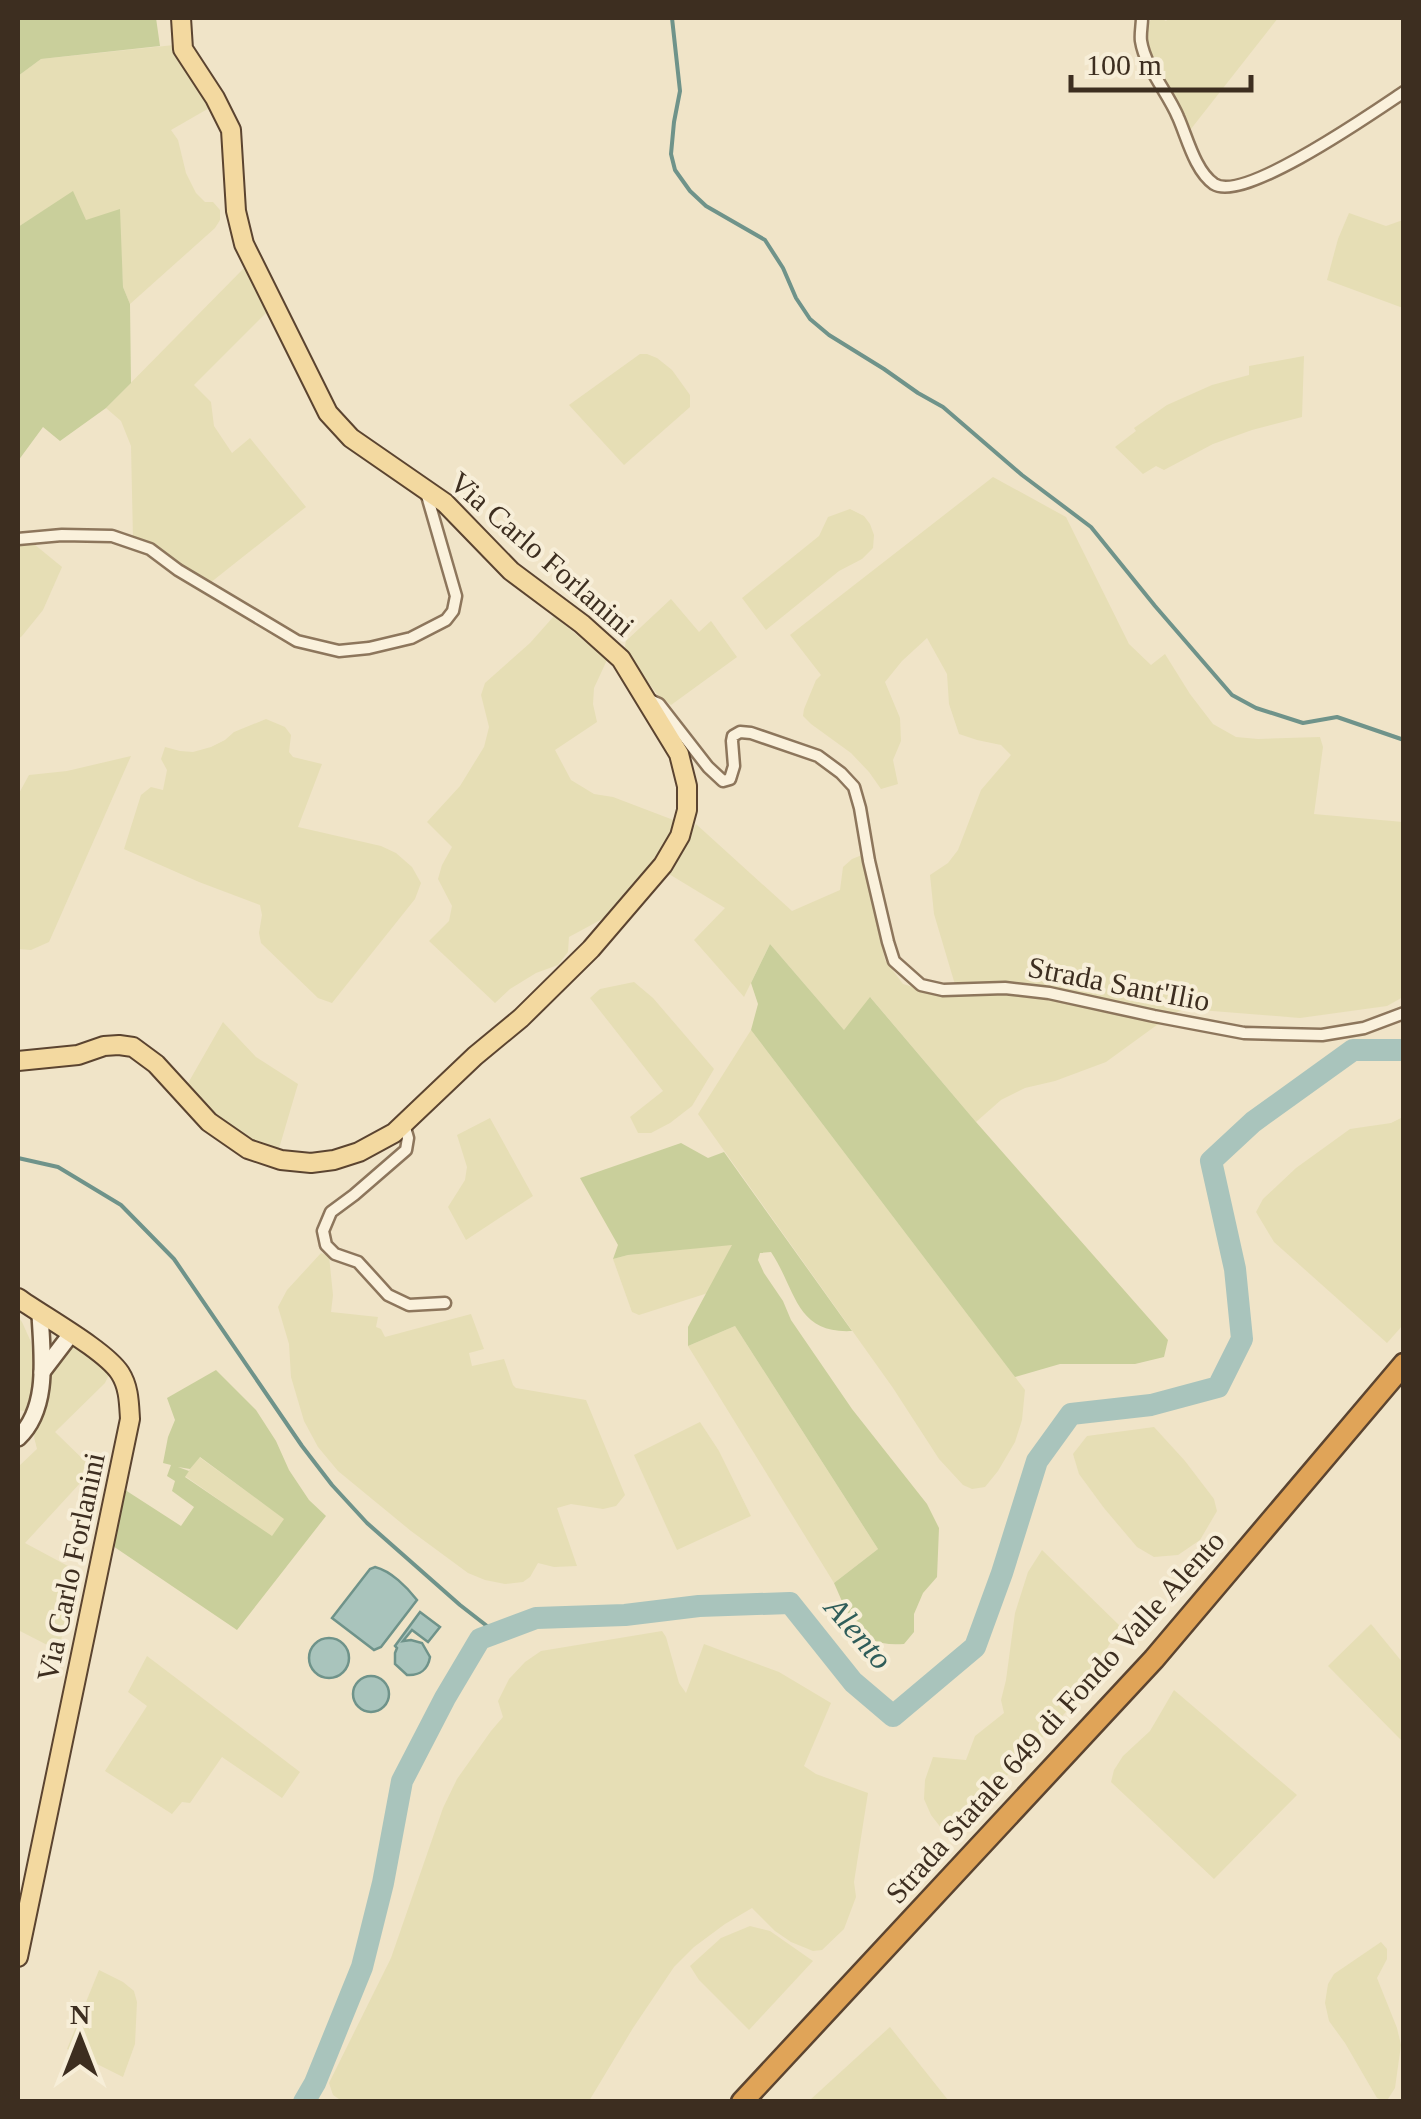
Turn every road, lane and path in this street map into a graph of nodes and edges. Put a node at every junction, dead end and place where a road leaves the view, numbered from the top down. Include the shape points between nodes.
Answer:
1 (181, 18) edge
2 (1142, 18) edge
3 (1404, 92) edge
4 (426, 490) junction
5 (18, 539) edge
6 (647, 699) junction
7 (1404, 1014) edge
8 (18, 1062) edge
9 (404, 1124) junction
10 (18, 1298) edge
11 (445, 1303) dead end
12 (40, 1314) junction
13 (70, 1334) junction
14 (1404, 1364) edge
15 (42, 1372) junction
16 (18, 1438) edge
17 (18, 1957) edge
18 (742, 2102) edge

1 - 4 main road, Via Carlo Forlanini via 183,48 231,130 244,244 328,413 350,438
2 - 3 street via 1141,42 1198,164 1224,189 1250,183 1342,134
4 - 5 street via 456,596 453,610 411,638 368,648 339,651 297,641 150,550 112,536
4 - 6 main road, Via Carlo Forlanini via 621,659
6 - 7 street, Strada Sant'Ilio via 659,704 723,781 734,772 732,741 740,732 818,756 841,773 860,808 894,961 921,986 1049,993 1259,1034 1322,1035
6 - 9 main road, Via Carlo Forlanini via 676,746 687,786 684,823 672,851 590,949
8 - 9 main road, Via Carlo Forlanini via 133,1046 209,1122 248,1149 281,1160 334,1160
9 - 11 street via 406,1150 331,1212 323,1231 326,1245 358,1262 388,1296 409,1306
10 - 12 main road, Via Carlo Forlanini
12 - 13 main road, Via Carlo Forlanini
12 - 15 main road
13 - 15 main road
13 - 17 main road, Via Carlo Forlanini via 121,1374 130,1419
14 - 18 highway, Strada Statale 649 di Fondo Valle Alento via 1154,1659
15 - 16 main road via 36,1410

